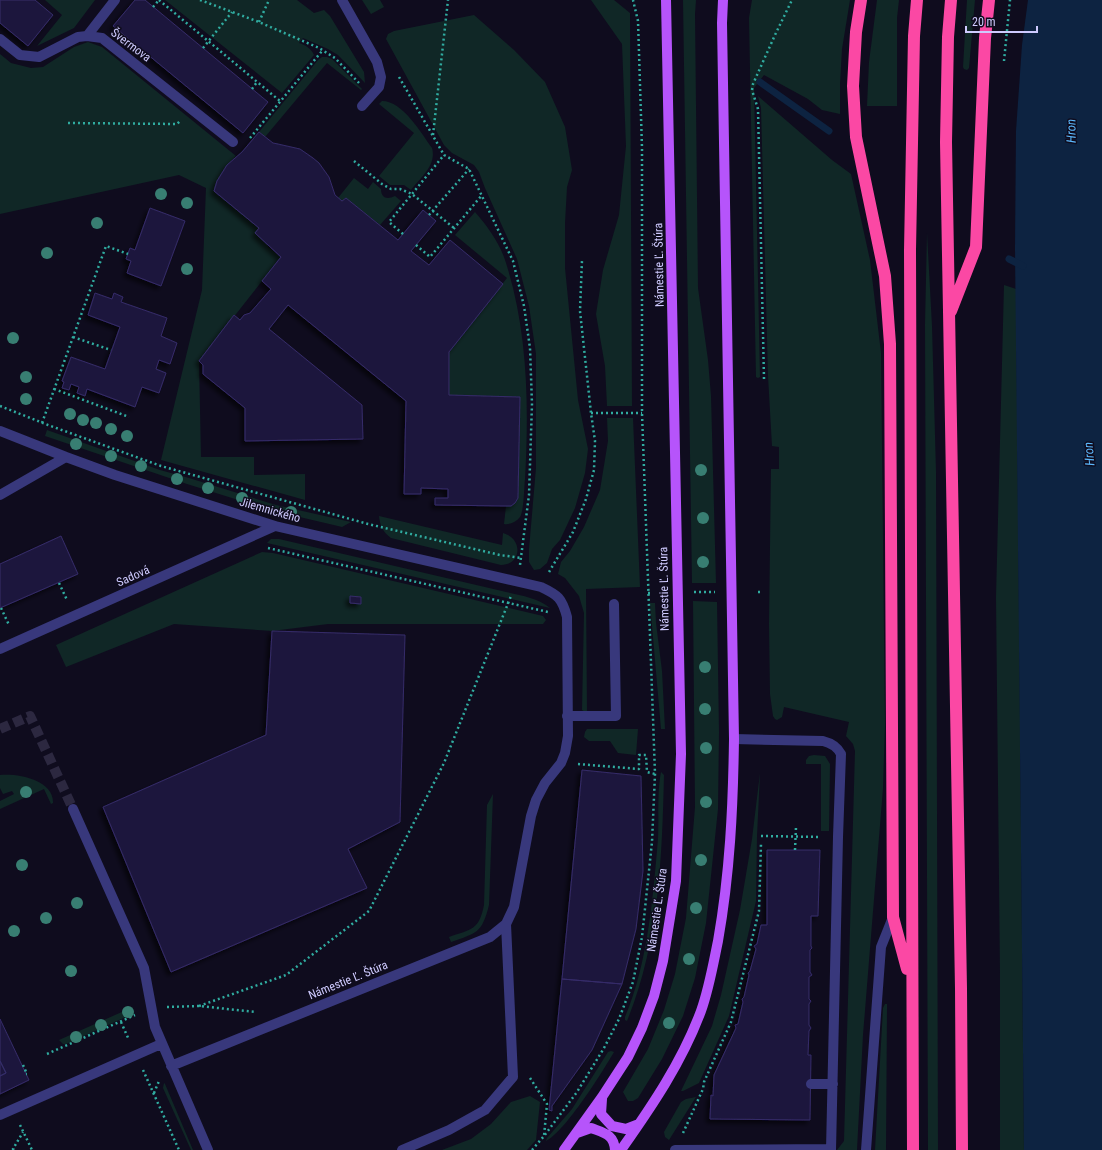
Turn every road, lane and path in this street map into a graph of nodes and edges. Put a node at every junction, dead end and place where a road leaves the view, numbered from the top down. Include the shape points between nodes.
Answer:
1 (115, 0) edge
2 (159, 0) edge
3 (200, 0) edge
4 (270, 0) edge
5 (342, 0) edge
6 (448, 0) edge
7 (633, 0) edge
8 (666, 0) edge
9 (724, 0) edge
10 (792, 0) edge
11 (861, 0) edge
12 (917, 0) edge
13 (951, 0) edge
14 (989, 0) edge
15 (153, 7) dead end
16 (232, 12) junction
17 (259, 22) junction
18 (87, 36) junction
19 (0, 39) edge
20 (209, 42) junction
21 (203, 48) dead end
22 (322, 50) junction
23 (399, 76) dead end
24 (257, 82) junction
25 (252, 89) dead end
26 (372, 95) junction
27 (280, 101) junction
28 (362, 106) dead end
29 (68, 123) dead end
30 (177, 124) dead end
31 (433, 136) junction
32 (234, 142) joint
33 (444, 155) junction
34 (354, 161) dead end
35 (469, 169) junction
36 (412, 194) junction
37 (482, 195) junction
38 (433, 211) junction
39 (429, 215) dead end
40 (454, 228) junction
41 (403, 234) dead end
42 (416, 245) dead end
43 (128, 254) dead end
44 (582, 260) dead end
45 (948, 317) junction
46 (73, 337) junction
47 (111, 350) dead end
48 (764, 379) dead end
49 (54, 389) junction
50 (0, 406) edge
51 (590, 413) junction
52 (642, 413) junction
53 (128, 417) dead end
54 (42, 423) junction
55 (0, 431) edge
56 (66, 457) junction
57 (0, 495) edge
58 (275, 526) junction
59 (264, 547) dead end
60 (522, 558) junction
61 (516, 581) junction
62 (59, 582) dead end
63 (541, 587) junction
64 (693, 592) dead end
65 (716, 592) dead end
66 (758, 592) dead end
67 (763, 592) dead end
68 (648, 593) junction
69 (653, 593) dead end
70 (67, 600) dead end
71 (508, 603) junction
72 (614, 604) dead end
73 (1, 608) dead end
74 (567, 617) junction
75 (8, 625) dead end
76 (0, 649) edge
77 (568, 716) junction
78 (734, 739) junction
79 (561, 763) junction
80 (655, 774) junction
81 (73, 810) tunnel mouth
82 (796, 827) dead end
83 (761, 836) dead end
84 (796, 836) junction
85 (838, 837) junction
86 (761, 844) dead end
87 (796, 850) dead end
88 (893, 917) junction
89 (506, 924) junction
90 (912, 987) junction
91 (199, 1006) junction
92 (165, 1007) dead end
93 (256, 1012) dead end
94 (141, 1013) dead end
95 (121, 1022) junction
96 (130, 1042) dead end
97 (161, 1044) junction
98 (48, 1054) dead end
99 (23, 1065) dead end
100 (171, 1066) junction
101 (143, 1070) dead end
102 (26, 1074) dead end
103 (811, 1084) dead end
104 (833, 1084) junction
105 (602, 1098) junction
106 (547, 1104) dead end
107 (0, 1115) edge
108 (17, 1119) dead end
109 (639, 1124) junction
110 (23, 1132) junction
111 (577, 1133) junction
112 (544, 1136) junction
113 (14, 1150) edge
114 (32, 1150) edge
115 (179, 1150) edge
116 (208, 1150) edge
117 (402, 1150) edge
118 (532, 1150) edge
119 (564, 1150) edge
120 (615, 1150) edge
121 (621, 1150) edge
122 (675, 1150) edge
123 (831, 1150) edge
124 (866, 1150) edge
125 (913, 1150) edge
126 (962, 1150) edge

1 - 18 street
2 - 15 path
2 - 20 path
3 - 16 path
4 - 17 path
5 - 26 street via 376,62 381,77 379,87
6 - 31 path
7 - 52 path via 638,21 642,148
8 - 105 main road, Námestie Ľ. Štúra via 681,747 679,839 672,915 654,996 628,1057
9 - 78 main road via 722,39
10 - 48 path via 752,90 758,109
11 - 88 highway via 856,32 853,86 856,130 885,276 890,344
12 - 90 highway via 910,250
13 - 45 highway via 946,142
14 - 45 highway via 976,247
16 - 17 path
16 - 20 path
17 - 22 path
18 - 19 street via 78,37 38,57 20,55
18 - 32 street, Švermova via 102,38
20 - 21 path
20 - 24 path
22 - 26 path via 335,58
22 - 27 path
23 - 31 path
24 - 25 path
24 - 27 path
26 - 28 street
27 - 32 path via 242,147
29 - 30 path
31 - 33 path
33 - 35 path
33 - 36 path
34 - 36 path via 382,184
35 - 37 path
35 - 38 path
36 - 38 path
36 - 41 path via 389,222
37 - 40 path
37 - 60 path via 513,261 524,306 530,348 531,468
38 - 39 path
38 - 40 path
40 - 42 path via 430,257
43 - 46 path via 106,246
44 - 51 path via 580,311
45 - 126 highway
46 - 47 path
46 - 49 path
49 - 53 path
49 - 54 path
50 - 54 path
51 - 52 path
51 - 63 path via 595,441 594,470 586,500 573,532
52 - 68 path
54 - 60 path via 169,468 368,524
55 - 56 street, Jilemnického
56 - 57 street
56 - 58 street, Jilemnického
58 - 61 street, Jilemnického
58 - 76 street, Sadová
59 - 71 path
60 - 61 path
61 - 63 street, Jilemnického
61 - 71 path
62 - 70 path
63 - 74 street, Námestie Ľ. Štúra via 554,593 564,603
64 - 65 path
66 - 67 path
68 - 69 path
68 - 80 path
71 - 74 path
71 - 91 path via 444,763 369,911 286,975
72 - 77 street via 616,716
73 - 75 path
74 - 77 street, Námestie Ľ. Štúra
77 - 79 street, Námestie Ľ. Štúra via 568,736
78 - 85 street via 823,741 838,749 841,754
78 - 109 main road via 727,879 711,976 701,1011 676,1067
79 - 80 path via 639,769 639,755 646,755 647,772
79 - 89 street, Námestie Ľ. Štúra via 546,783 530,816 514,908
80 - 112 path via 647,896 632,982 619,1018 604,1048 577,1092
81 - 97 street via 144,968 155,1027
82 - 84 path
83 - 84 path
84 - 85 path
84 - 87 path
85 - 104 street
86 - 122 path via 759,911 732,1022
88 - 90 highway
88 - 124 street via 881,947
89 - 100 street, Námestie Ľ. Štúra via 490,937
89 - 117 street via 513,1077 485,1110 449,1130
90 - 125 highway
91 - 92 path
91 - 93 path
94 - 95 path
95 - 96 path
95 - 98 path
97 - 100 street
97 - 107 street
99 - 102 path
100 - 116 street
101 - 115 path
103 - 104 street
104 - 123 street
105 - 109 main road via 601,1114 612,1126 626,1129
105 - 111 main road, Námestie Ľ. Štúra
106 - 112 path
108 - 110 path
109 - 121 main road
110 - 113 path
110 - 114 path
111 - 119 main road, Námestie Ľ. Štúra
111 - 120 main road via 591,1128 608,1135 615,1143
112 - 118 path
122 - 123 street

